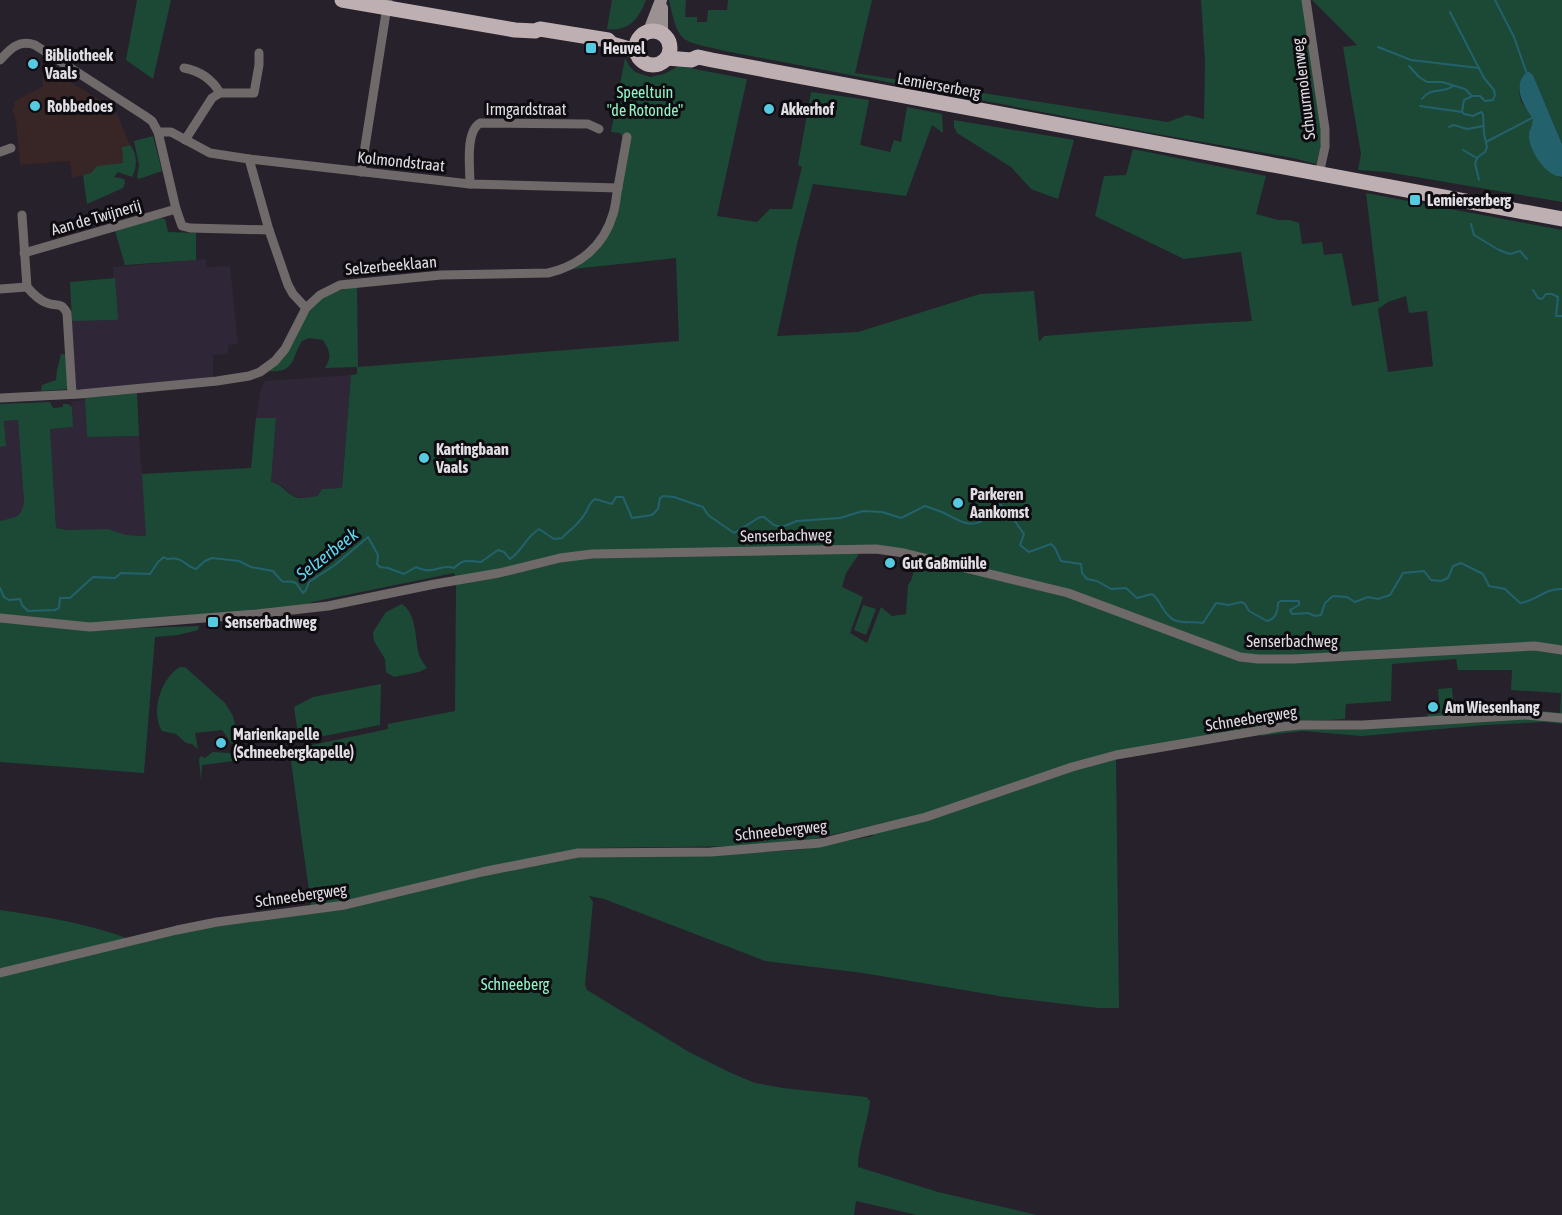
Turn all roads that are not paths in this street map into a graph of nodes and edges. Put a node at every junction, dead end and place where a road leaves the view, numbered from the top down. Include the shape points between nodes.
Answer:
1 (342, 0) edge
2 (408, 0) edge
3 (1306, 0) edge
4 (661, 1) edge
5 (388, 3) edge
6 (540, 29) junction
7 (654, 43) junction
8 (259, 53) dead end
9 (0, 60) edge
10 (184, 68) dead end
11 (220, 93) junction
12 (599, 129) dead end
13 (158, 132) junction
14 (627, 137) dead end
15 (185, 140) junction
16 (11, 147) dead end
17 (0, 152) edge
18 (249, 159) junction
19 (361, 172) junction
20 (1319, 174) junction
21 (470, 184) junction
22 (618, 188) junction
23 (176, 209) junction
24 (22, 215) dead end
25 (1562, 219) edge
26 (268, 230) junction
27 (24, 253) junction
28 (27, 287) junction
29 (0, 289) edge
30 (306, 308) junction
31 (72, 394) junction
32 (0, 398) edge
33 (0, 618) edge
34 (1562, 650) edge
35 (1562, 718) edge
36 (0, 973) edge

1 - 5 main road
2 - 6 main road via 517,20
3 - 20 street, Schuurmolenweg via 1325,133
4 - 7 main road
5 - 6 main road via 515,30
5 - 19 street
6 - 7 main road
7 - 20 main road, Lemierserberg via 691,60 698,57
8 - 11 street via 255,93
9 - 13 street, Kolmondstraat via 15,45 34,45 146,116
10 - 11 street via 197,70
11 - 15 street via 212,98
12 - 21 street, Irmgardstraat via 588,124 480,123 473,127 471,135
13 - 15 street, Kolmondstraat via 171,132
13 - 23 street
14 - 22 street, Selzerbeeklaan
15 - 18 street, Kolmondstraat via 210,153
16 - 17 street
18 - 19 street, Kolmondstraat
18 - 26 street
19 - 21 street, Kolmondstraat
20 - 25 main road, Lemierserberg
21 - 22 street, Kolmondstraat
22 - 30 street, Selzerbeeklaan via 612,218 600,242 583,258 560,270 356,282 332,288
23 - 26 street via 185,227
23 - 27 street, Aan de Twijnerij
24 - 27 street
26 - 30 street via 288,285
27 - 28 street
28 - 29 street
28 - 31 street via 45,303 59,303 67,313
30 - 31 street, Selzerbeeklaan via 281,354 260,372 217,381
31 - 32 street, Selzerbeeklaan
33 - 34 street, Senserbachweg via 90,627 257,614 328,606 560,558 614,552 878,549 1068,593 1240,657 1293,659 1535,646
35 - 36 street, Schneebergweg via 1525,715 1280,727 1116,755 926,817 820,843 711,852 579,853 345,905 187,928

